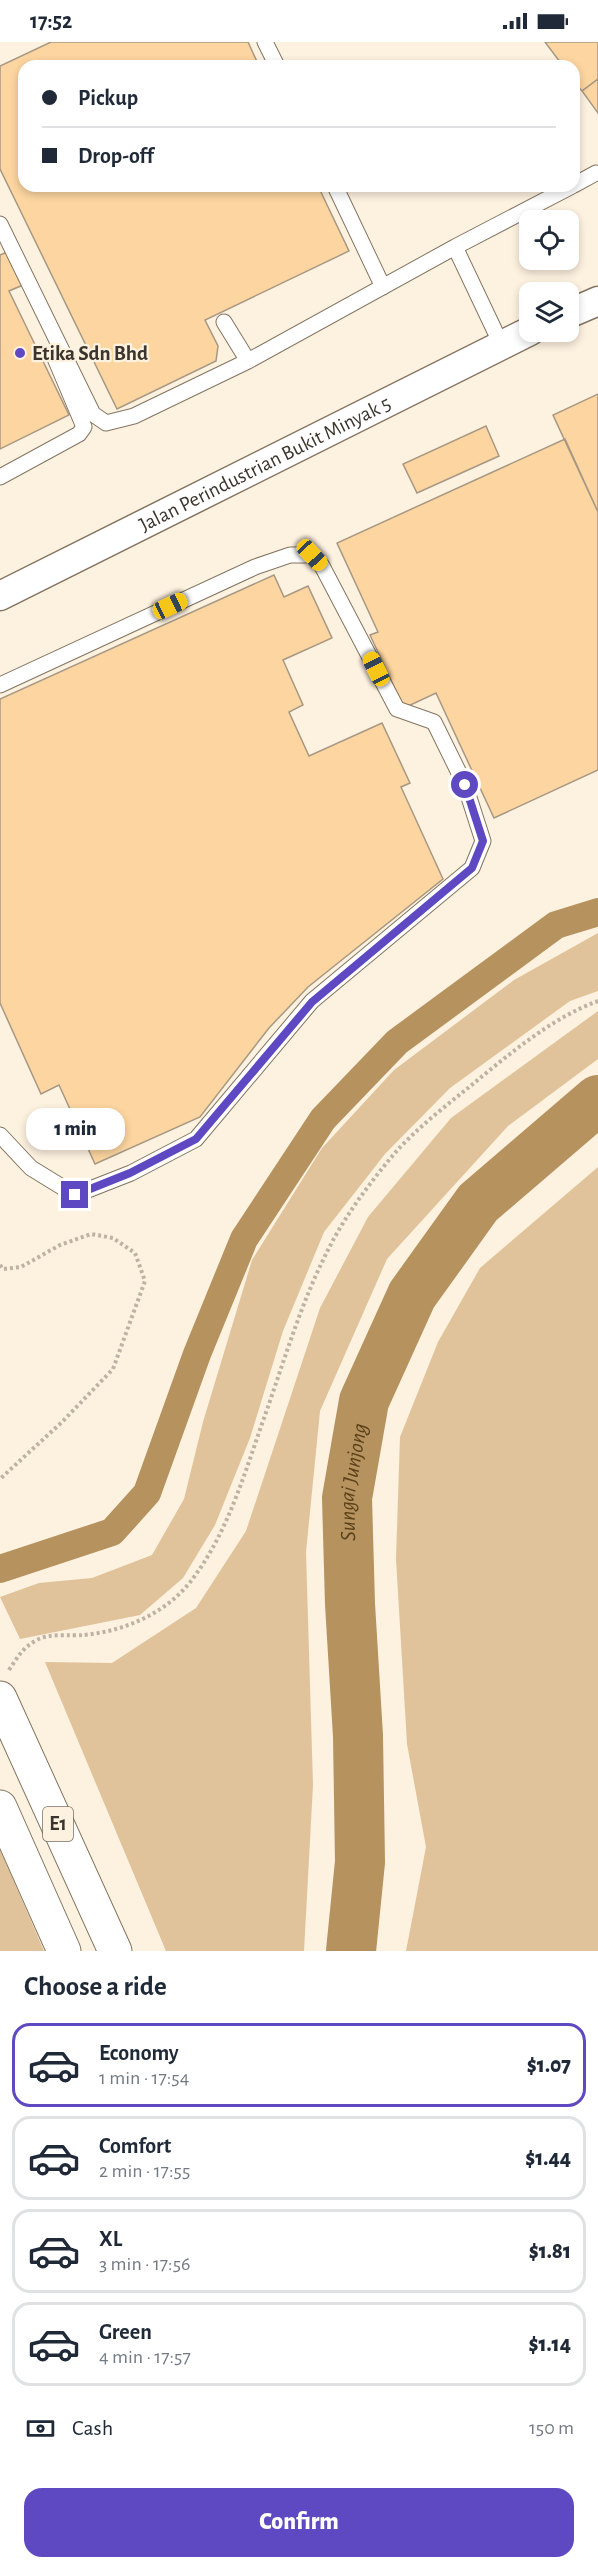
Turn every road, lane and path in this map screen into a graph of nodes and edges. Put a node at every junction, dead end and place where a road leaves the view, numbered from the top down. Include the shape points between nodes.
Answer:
1 (265, 42) edge
2 (274, 60) edge
3 (596, 174) dead end
4 (580, 182) edge
5 (338, 192) edge
6 (560, 192) edge
7 (0, 224) edge
8 (0, 232) edge
9 (456, 247) junction
10 (383, 287) junction
11 (598, 301) edge
12 (579, 309) edge
13 (224, 322) dead end
14 (519, 336) edge
15 (501, 344) junction
16 (248, 361) junction
17 (0, 477) edge
18 (0, 596) edge
19 (0, 685) edge
20 (598, 1001) edge
21 (0, 1135) edge
22 (0, 1265) edge
23 (0, 1479) edge
24 (3, 1686) edge
25 (0, 1807) edge
26 (64, 1951) edge
27 (116, 1951) edge

1 - 2 lane
3 - 4 lane
5 - 10 lane
6 - 9 lane
7 - 16 lane via 93,414 106,423 134,416
8 - 17 lane via 84,427 79,434
9 - 10 lane
9 - 15 lane
10 - 16 lane
11 - 12 street
13 - 16 lane
14 - 15 street, Jalan Perindustrian Bukit Minyak 5
15 - 18 street, Jalan Perindustrian Bukit Minyak 5
19 - 21 lane via 255,567 290,555 312,555 322,566 397,709 434,722 465,785 483,841 472,868 312,1002 196,1139 130,1173 75,1195 31,1168
20 - 24 path via 548,1028 492,1068 395,1153 353,1208 327,1252 302,1311 213,1551 184,1591 155,1613 119,1628 40,1638 22,1649
22 - 23 path via 3,1269 21,1267 60,1245 91,1234 113,1238 135,1253 146,1281 113,1370
24 - 27 highway, E1
25 - 26 highway, E1

